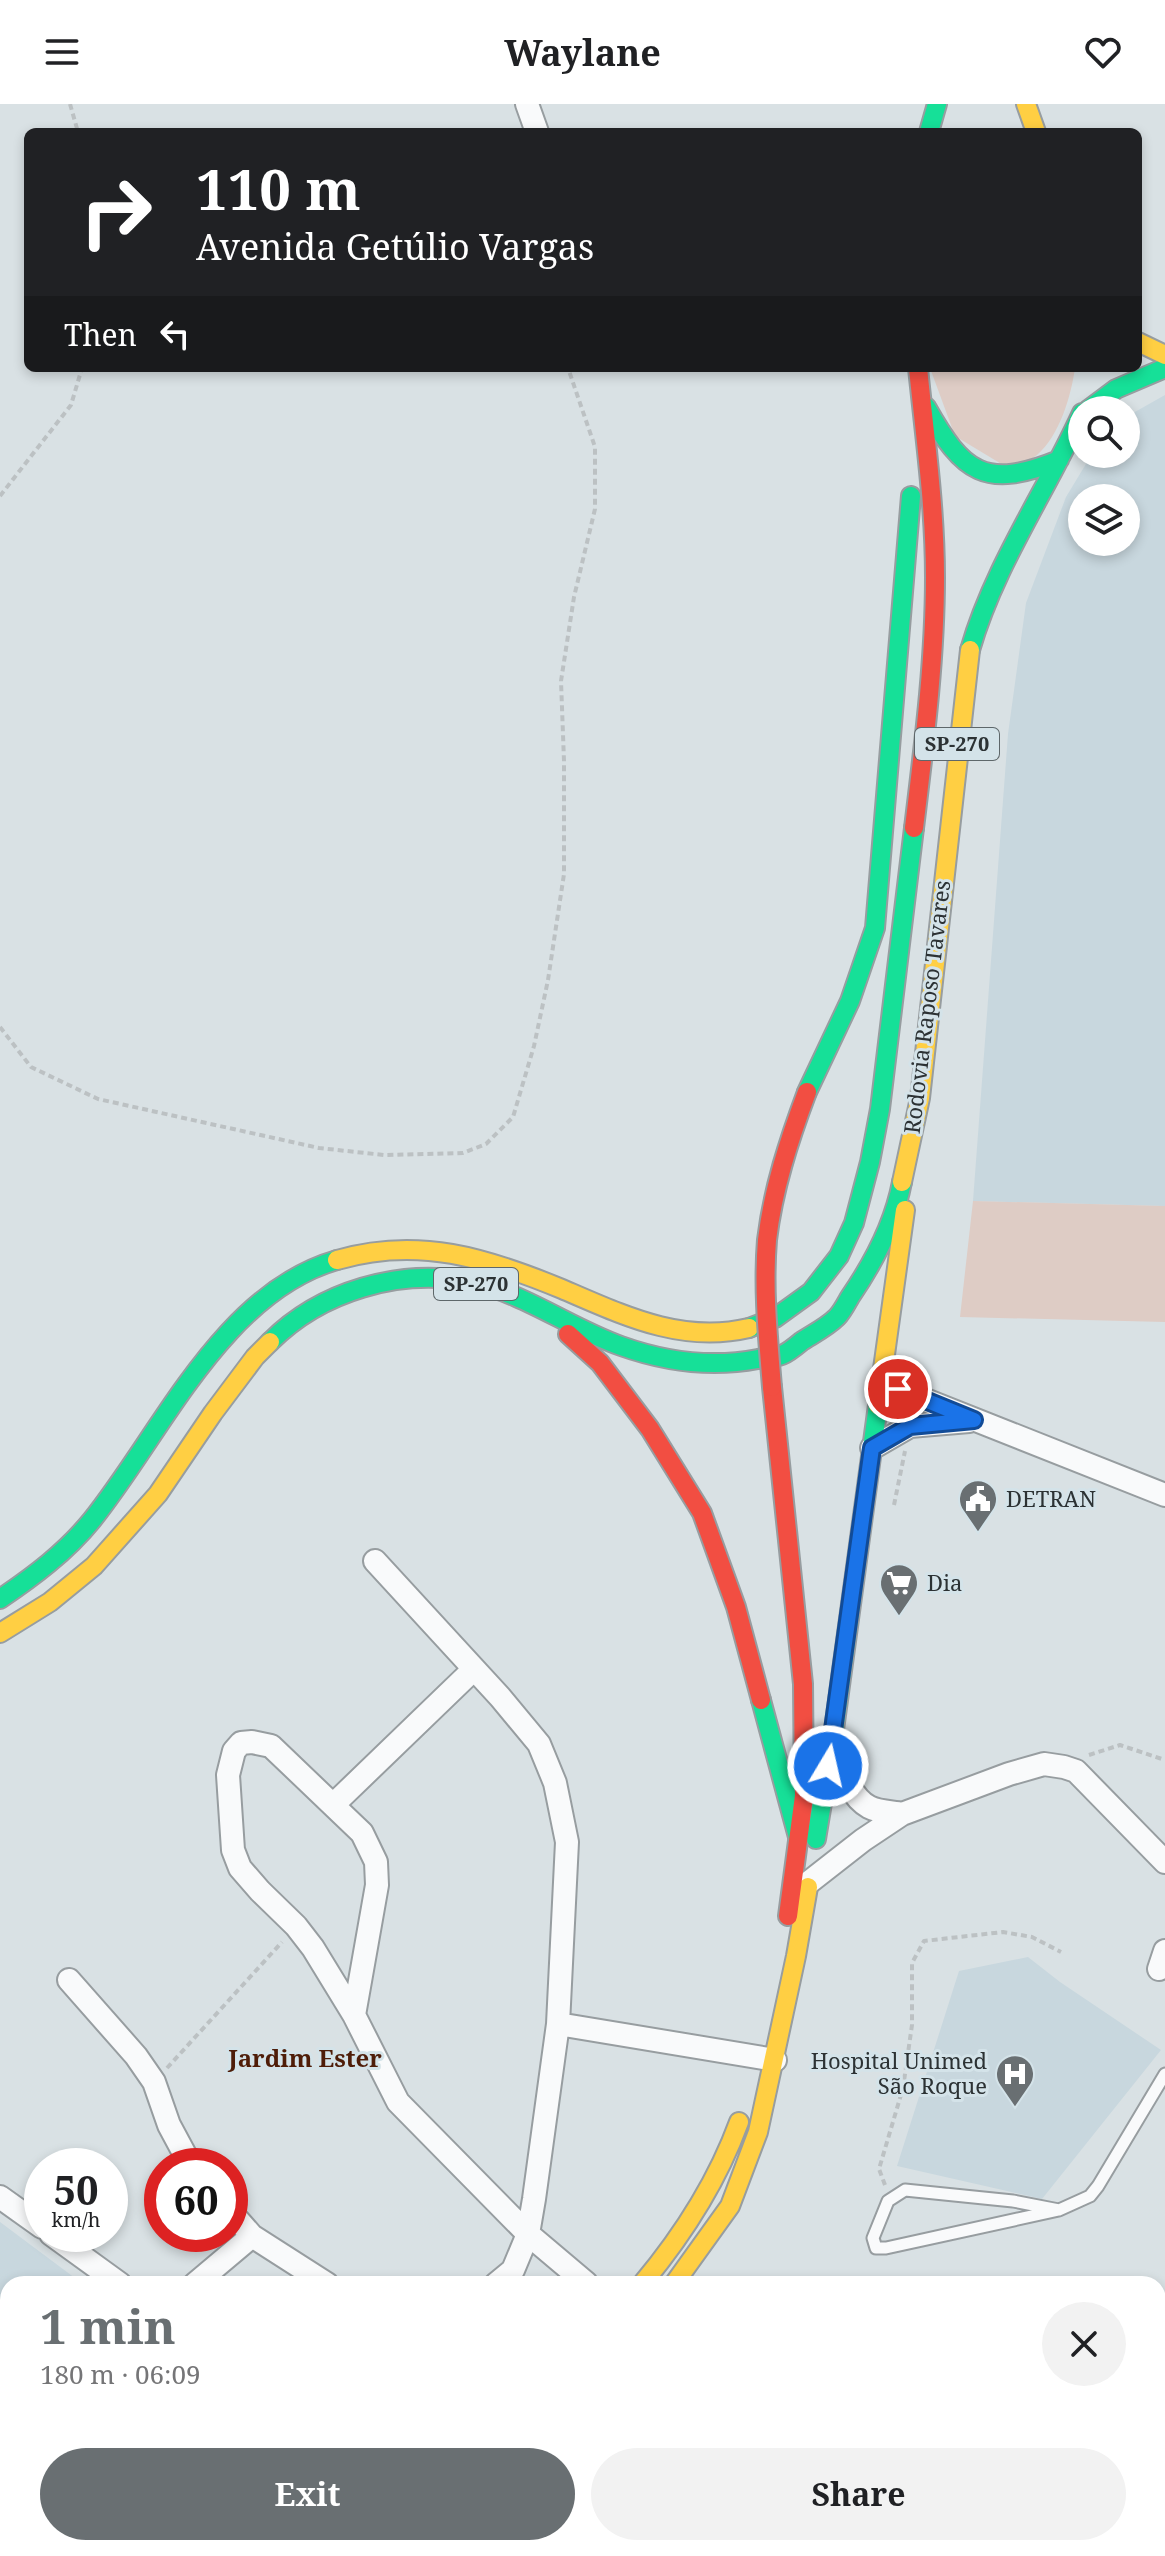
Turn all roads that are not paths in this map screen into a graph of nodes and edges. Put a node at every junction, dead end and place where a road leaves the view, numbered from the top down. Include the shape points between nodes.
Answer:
1 (527, 104) edge
2 (937, 104) edge
3 (1026, 104) edge
4 (536, 128) edge
5 (930, 128) edge
6 (1035, 128) edge
7 (1142, 344) edge
8 (1165, 355) edge
9 (1165, 368) edge
10 (918, 372) edge
11 (1087, 382) dead end
12 (1085, 396) edge
13 (1106, 396) edge
14 (921, 401) junction
15 (922, 421) junction
16 (1068, 442) edge
17 (1059, 460) junction
18 (920, 1098) junction
19 (537, 1308) junction
20 (880, 1382) junction
21 (974, 1420) junction
22 (872, 1448) junction
23 (1165, 1495) edge
24 (375, 1561) dead end
25 (0, 1599) edge
26 (0, 1633) edge
27 (474, 1669) junction
28 (833, 1737) junction
29 (333, 1805) junction
30 (902, 1814) junction
31 (798, 1837) junction
32 (1165, 1862) edge
33 (808, 1883) junction
34 (69, 1980) dead end
35 (354, 2015) junction
36 (558, 2024) junction
37 (766, 2059) junction
38 (1165, 2074) edge
39 (181, 2148) edge
40 (0, 2197) edge
41 (1059, 2210) junction
42 (24, 2214) edge
43 (248, 2231) edge
44 (528, 2234) junction
45 (252, 2236) junction
46 (76, 2252) edge
47 (109, 2276) edge
48 (204, 2276) edge
49 (314, 2276) edge
50 (506, 2276) edge
51 (578, 2276) edge
52 (649, 2276) edge
53 (680, 2276) edge

1 - 4 street
2 - 5 main road
3 - 6 main road
7 - 8 main road
9 - 13 main road
10 - 14 main road, Rodovia Raposo Tavares / SP-270
11 - 12 main road, Rodovia Raposo Tavares / SP-270
14 - 15 main road, Rodovia Raposo Tavares / SP-270
14 - 17 main road via 952,451 980,470 1001,476 1027,473
15 - 25 main road, Rodovia Raposo Tavares / SP-270 via 935,554 933,661 885,1075 855,1220 832,1266 780,1318 744,1331 703,1334 631,1320 502,1265 463,1254 420,1247 376,1250 327,1263 282,1285 244,1315 210,1351 103,1508 63,1553
15 - 31 main road, bridge via 872,942 789,1139 773,1201 766,1262 772,1387 803,1684 804,1796
16 - 17 main road, Rodovia Raposo Tavares / SP-270
17 - 18 main road, Rodovia Raposo Tavares / SP-270 via 987,602 968,657
18 - 19 main road, Rodovia Raposo Tavares / SP-270 via 900,1194 873,1260 837,1317 782,1355 733,1364 668,1360 621,1346
18 - 20 main road, SP-270
19 - 26 main road, Rodovia Raposo Tavares / SP-270 via 471,1282 437,1278 365,1286 322,1303 287,1325 255,1357 158,1494 94,1566
19 - 31 main road via 600,1363 650,1429 702,1513 736,1607
20 - 21 street
20 - 22 main road, SP-270
21 - 22 street via 910,1426
21 - 23 street
22 - 28 main road, SP-270
24 - 27 street
27 - 29 street
27 - 36 street via 539,1744 555,1783 567,1842
28 - 30 street via 858,1798 870,1807
28 - 33 main road
29 - 35 street via 362,1833 376,1862 377,1885
29 - 35 street via 271,1746 241,1743 234,1751 228,1775 233,1850 240,1868 296,1926
30 - 32 street via 1009,1774 1056,1766 1076,1771
30 - 33 street
31 - 37 main road
33 - 37 main road via 796,1956
34 - 39 street via 154,2082
35 - 44 street via 398,2102
36 - 37 street
36 - 44 street
37 - 52 main road via 731,2146
37 - 53 main road via 758,2132 730,2206
38 - 41 lane via 1090,2196
40 - 42 street
41 - 41 lane via 905,2190 890,2198 873,2238 876,2248 886,2248
43 - 45 street
44 - 50 street
44 - 51 street
45 - 48 street
45 - 49 street
46 - 47 street

